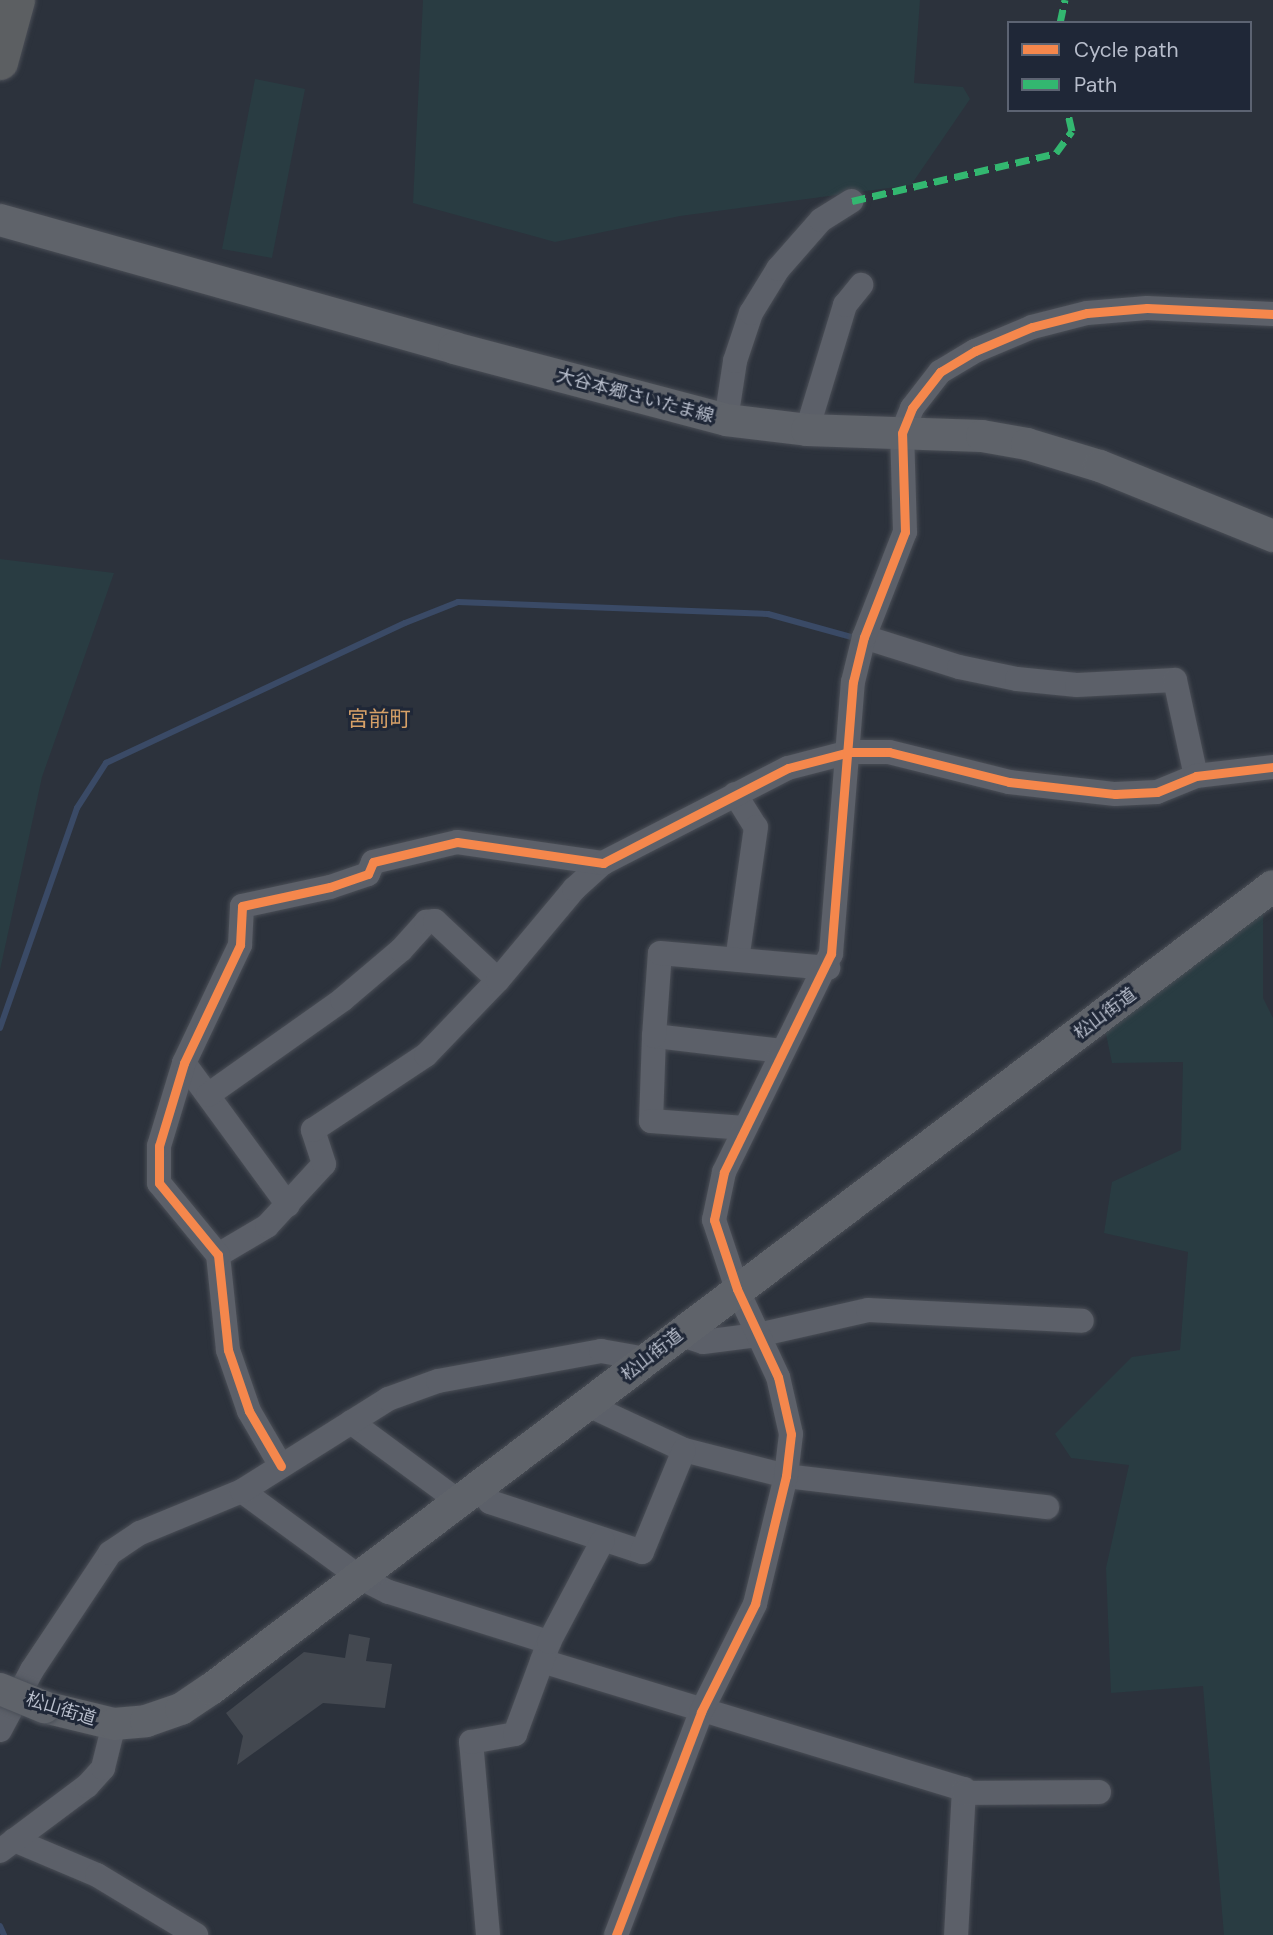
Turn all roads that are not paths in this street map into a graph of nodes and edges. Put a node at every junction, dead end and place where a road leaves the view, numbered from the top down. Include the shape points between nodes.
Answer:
1 (17, 0) edge
2 (0, 62) edge
3 (852, 201) dead end
4 (0, 220) edge
5 (861, 285) dead end
6 (1273, 314) edge
7 (726, 419) junction
8 (807, 430) junction
9 (902, 433) junction
10 (1273, 536) edge
11 (864, 636) junction
12 (850, 752) junction
13 (1273, 767) edge
14 (1196, 776) junction
15 (735, 794) junction
16 (603, 863) junction
17 (1273, 886) edge
18 (737, 960) junction
19 (828, 968) junction
20 (498, 980) junction
21 (654, 1036) junction
22 (782, 1051) junction
23 (184, 1063) junction
24 (208, 1095) junction
25 (745, 1128) junction
26 (288, 1205) junction
27 (218, 1255) junction
28 (737, 1289) junction
29 (1082, 1321) dead end
30 (678, 1334) junction
31 (758, 1335) junction
32 (646, 1359) junction
33 (588, 1405) junction
34 (351, 1422) junction
35 (684, 1450) junction
36 (281, 1466) junction
37 (786, 1476) junction
38 (242, 1491) junction
39 (469, 1496) junction
40 (1047, 1507) dead end
41 (603, 1540) junction
42 (361, 1578) junction
43 (545, 1652) junction
44 (0, 1689) edge
45 (701, 1712) junction
46 (114, 1724) junction
47 (0, 1730) edge
48 (1099, 1792) dead end
49 (964, 1793) junction
50 (7, 1846) edge
51 (195, 1935) edge
52 (488, 1935) edge
53 (616, 1935) edge
54 (956, 1935) edge

1 - 2 highway
3 - 7 street via 821,220 778,269 751,313 735,361
4 - 7 main road, 大谷本郷さいたま線 via 413,337
5 - 8 street via 845,305
6 - 9 street via 1147,308 1087,313 1032,327 940,372 912,408
7 - 8 main road, 大谷本郷さいたま線
8 - 9 main road, 大谷本郷さいたま線
9 - 10 main road, 大谷本郷さいたま線 via 982,436 1064,454
9 - 11 street via 905,532
11 - 12 street via 853,682
11 - 14 street via 959,667 1017,679 1077,685 1175,680
12 - 14 street via 889,752 1009,782 1115,794 1157,792
12 - 15 street via 806,761
12 - 19 street
13 - 14 street
15 - 16 street
15 - 18 street via 756,827
16 - 20 street via 574,889
16 - 23 street via 457,842 373,862 368,874 330,887 242,905 240,945
17 - 28 main road, 松山街道
18 - 19 street
18 - 21 street via 660,953
19 - 22 street
20 - 24 street via 435,921 426,922 401,950 342,1000
20 - 26 street via 426,1055 313,1130 324,1164
21 - 22 street
21 - 25 street via 651,1121
22 - 25 street
23 - 24 street
23 - 27 street via 159,1146 159,1183
24 - 26 street
25 - 28 street via 724,1172 714,1220
26 - 27 street via 267,1226
27 - 36 street via 228,1350 249,1411
28 - 30 main road, 松山街道
28 - 31 street
29 - 31 street via 867,1310
30 - 31 street via 703,1342
30 - 32 main road, 松山街道
31 - 37 street via 778,1377 791,1434
32 - 33 main road, 松山街道
32 - 34 street via 601,1351 486,1370 388,1399
33 - 35 street
33 - 39 main road, 松山街道
34 - 36 street
34 - 39 street
35 - 37 street
35 - 41 street via 642,1552
36 - 38 street
37 - 40 street
37 - 45 street via 755,1604
38 - 42 street
38 - 47 street via 140,1533 110,1553 32,1670
39 - 41 street
39 - 42 main road, 松山街道
41 - 43 street
42 - 43 street
42 - 46 main road, 松山街道 via 181,1709 146,1721
43 - 45 street
43 - 52 street via 515,1734 471,1742
44 - 46 main road, 松山街道, bridge via 44,1707
45 - 49 street via 964,1789
45 - 53 street
46 - 50 street via 103,1768 87,1786
48 - 49 street
49 - 54 street
50 - 51 street via 97,1875

